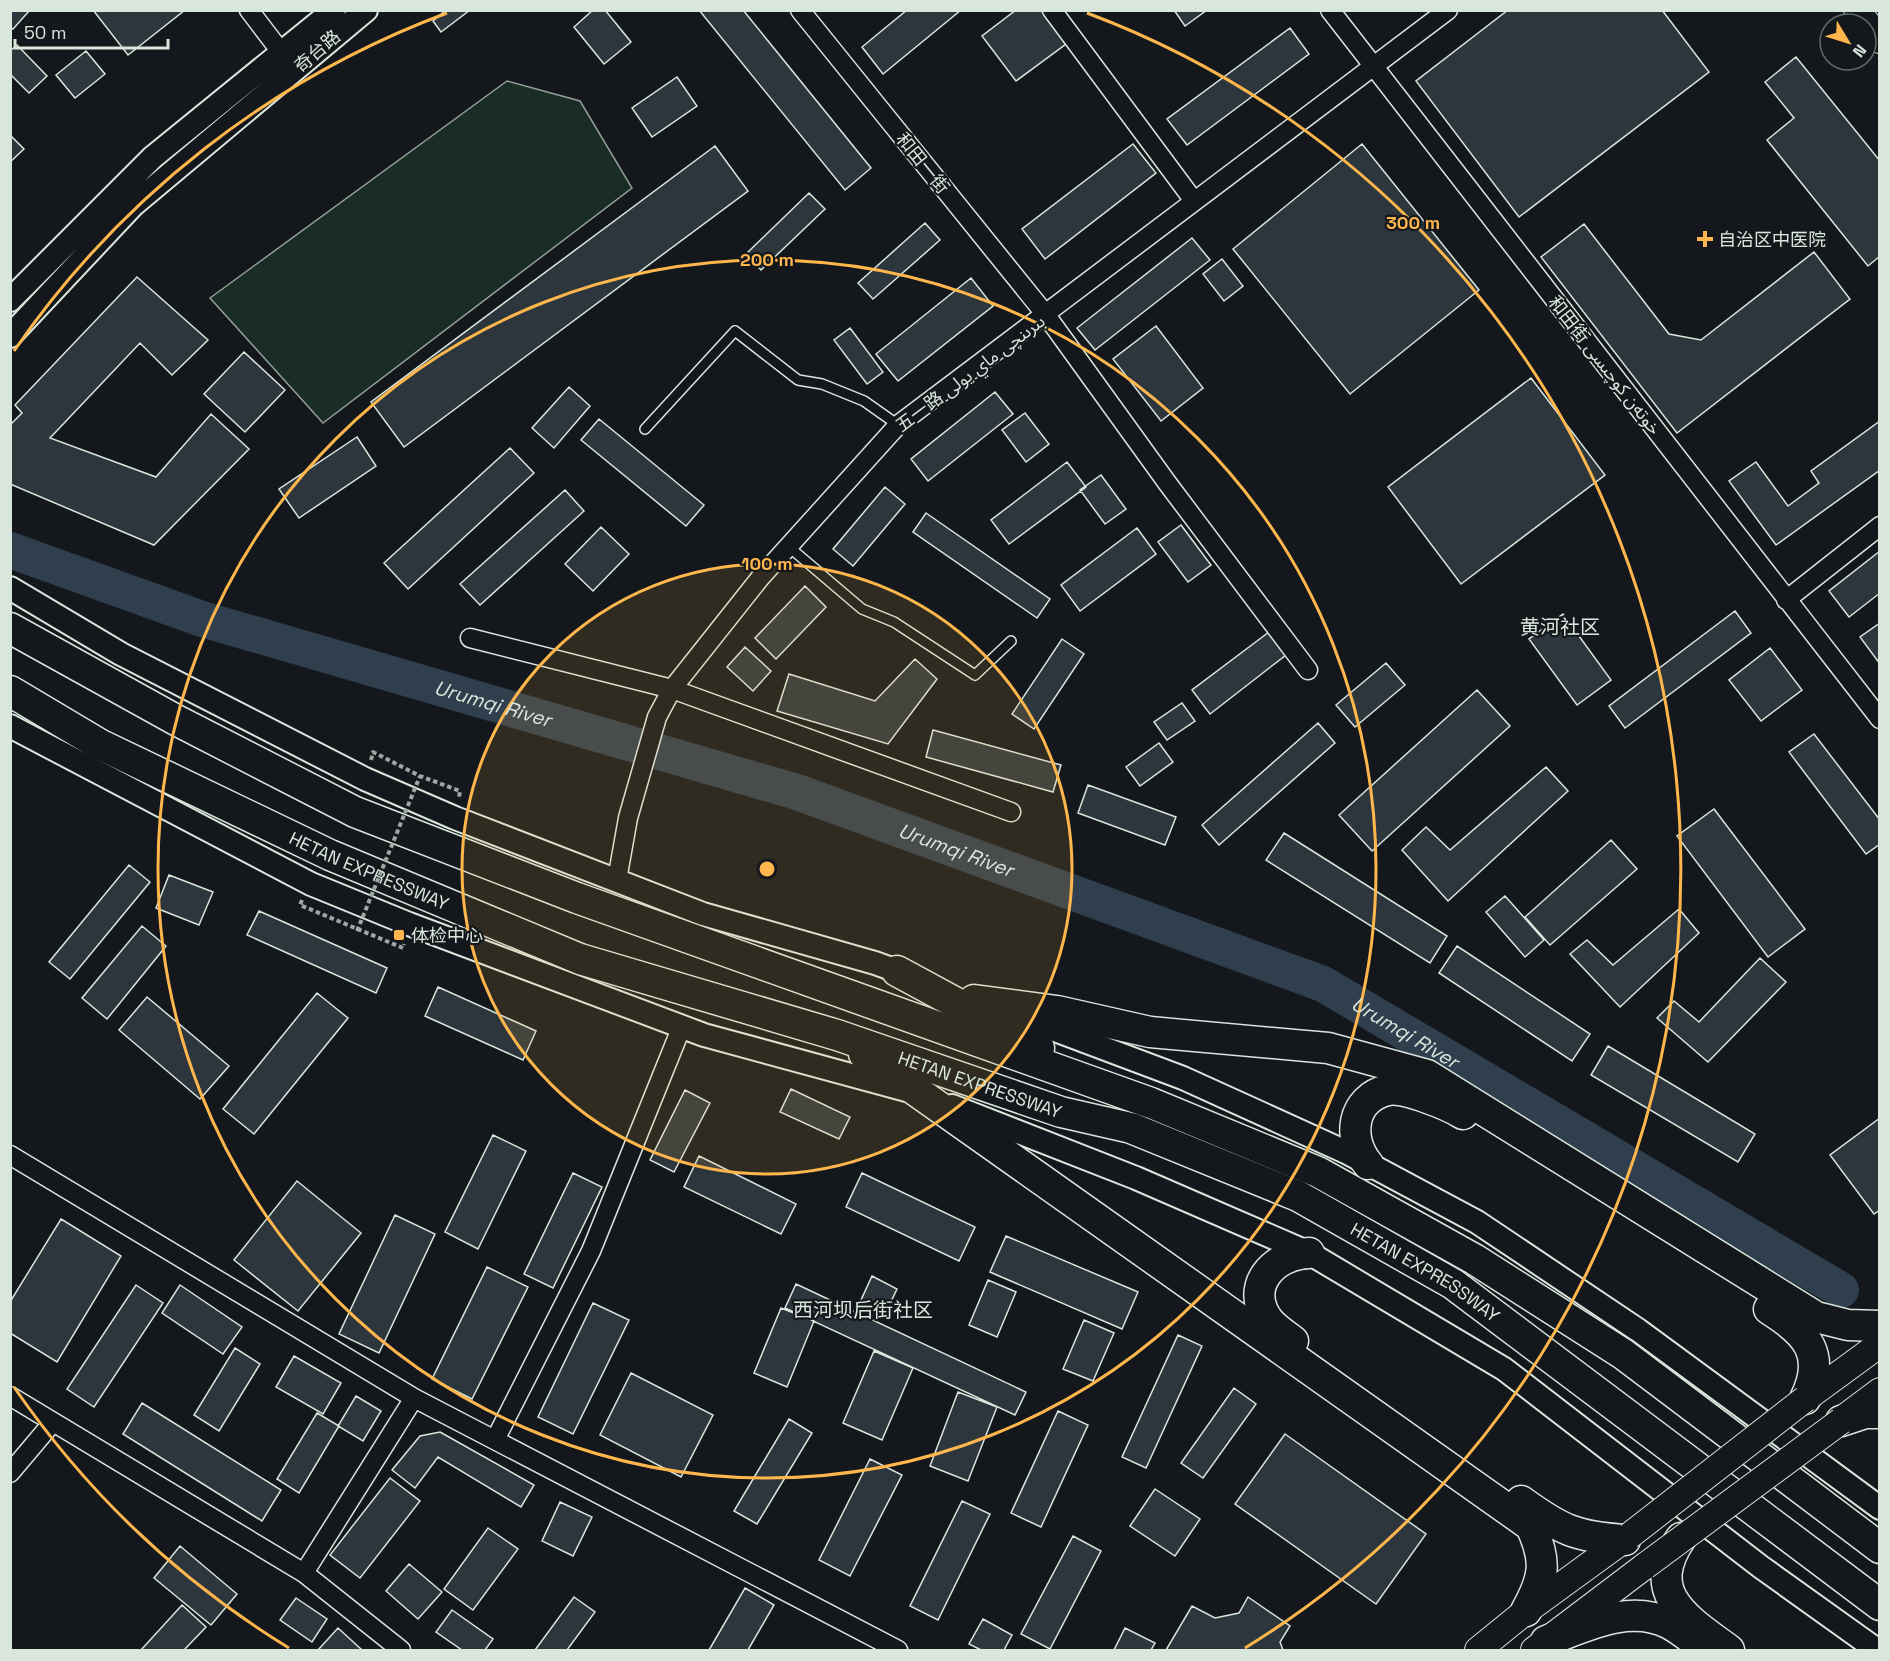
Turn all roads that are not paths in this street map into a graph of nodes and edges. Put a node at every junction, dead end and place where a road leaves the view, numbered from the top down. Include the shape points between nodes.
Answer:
1 (249, 10) edge
2 (334, 10) edge
3 (366, 10) edge
4 (800, 10) edge
5 (1052, 10) edge
6 (1330, 10) edge
7 (1448, 10) edge
8 (1857, 10) edge
9 (1880, 40) edge
10 (281, 52) junction
11 (1373, 66) junction
12 (1194, 201) junction
13 (10, 300) edge
14 (1046, 315) junction
15 (10, 336) edge
16 (898, 425) junction
17 (645, 429) dead end
18 (1880, 526) edge
19 (788, 546) junction
20 (10, 588) edge
21 (1786, 600) junction
22 (10, 628) edge
23 (471, 638) dead end
24 (1011, 641) dead end
25 (1308, 670) dead end
26 (672, 689) junction
27 (10, 691) edge
28 (1880, 719) edge
29 (10, 726) edge
30 (1011, 812) dead end
31 (617, 880) junction
32 (897, 971) junction
33 (974, 1000) junction
34 (682, 1026) junction
35 (837, 1035) junction
36 (1123, 1093) junction
37 (921, 1094) junction
38 (10, 1155) edge
39 (1368, 1164) junction
40 (1309, 1253) junction
41 (1880, 1326) edge
42 (1880, 1344) edge
43 (1880, 1391) edge
44 (10, 1396) edge
45 (414, 1398) junction
46 (1805, 1399) junction
47 (1880, 1413) edge
48 (1841, 1420) junction
49 (53, 1422) junction
50 (495, 1440) junction
51 (10, 1473) edge
52 (1880, 1508) edge
53 (1627, 1538) junction
54 (1681, 1538) junction
55 (1880, 1548) edge
56 (304, 1573) junction
57 (1880, 1605) edge
58 (1526, 1611) junction
59 (1540, 1646) edge
60 (400, 1650) edge
61 (898, 1650) edge
62 (1478, 1650) edge
63 (1707, 1650) edge
64 (1729, 1650) edge
65 (1877, 1650) edge

1 - 10 street
2 - 10 street, 奇台路
3 - 15 street, 奇台路 via 133,205
4 - 14 street, 和田一街
5 - 12 street
6 - 11 street, 和田街 خوتەن كوچىسى
7 - 11 street, 五一路 بىرىنچى ماي يولى
8 - 9 main road
10 - 13 street, 奇台路 via 120,187
11 - 12 street, 五一路 بىرىنچى ماي يولى
11 - 21 street, 和田街 خوتەن كوچىسى
12 - 14 street, 五一路 بىرىنچى ماي يولى
14 - 16 street, 五一路 بىرىنچى ماي يولى
14 - 25 street, 和田一街
16 - 17 lane via 864,401 822,384 798,380 735,331
16 - 19 street, 五一路 بىرىنچى ماي يولى
18 - 21 street
19 - 24 lane via 862,609 894,622 975,675
19 - 26 street, 五一路 بىرىنچى ماي يولى
20 - 31 street via 121,654 365,779 454,818
21 - 28 street, 和田街 خوتەن كوچىسى
22 - 36 highway, HETAN EXPRESSWAY via 176,720 355,812 577,898
23 - 26 street
26 - 30 street
26 - 31 street, 五一路 بىرىنچى ماي يولى via 657,717 628,818
27 - 35 highway, HETAN EXPRESSWAY via 99,744 330,855 580,958
29 - 34 street via 311,884
31 - 32 street via 703,914
32 - 33 street
32 - 36 highway
33 - 39 street via 1183,1078
33 - 41 highway via 1057,1011 1150,1032 1328,1048 1427,1075 1816,1317 1848,1325
34 - 37 street
34 - 50 street via 591,1251
35 - 37 highway
35 - 57 highway, HETAN EXPRESSWAY via 1061,1112 1131,1128 1308,1202 1453,1284
36 - 55 highway, HETAN EXPRESSWAY via 1318,1172 1474,1259 1623,1354
37 - 40 street via 1136,1178
37 - 58 highway via 1531,1526 1542,1550 1543,1569 1539,1589
38 - 45 street
39 - 46 highway via 1357,1147 1354,1128 1357,1114 1375,1095 1402,1090 1459,1112 1801,1331 1811,1346 1815,1364 1813,1382
39 - 52 street via 1477,1222 1638,1330
40 - 53 highway via 1283,1258 1264,1278 1262,1305 1275,1328 1552,1524 1587,1537
40 - 65 street via 1504,1369 1761,1567
42 - 46 main road
43 - 48 main road
44 - 49 street
45 - 50 street
45 - 56 street
46 - 53 main road, bridge
47 - 48 highway
48 - 54 main road, bridge
49 - 51 street
49 - 56 street
50 - 61 street
53 - 58 main road
54 - 59 main road, bridge
54 - 64 highway, bridge via 1672,1552 1667,1577 1672,1602 1682,1616
56 - 60 street
58 - 62 main road
59 - 63 highway via 1622,1616 1646,1616 1669,1623

